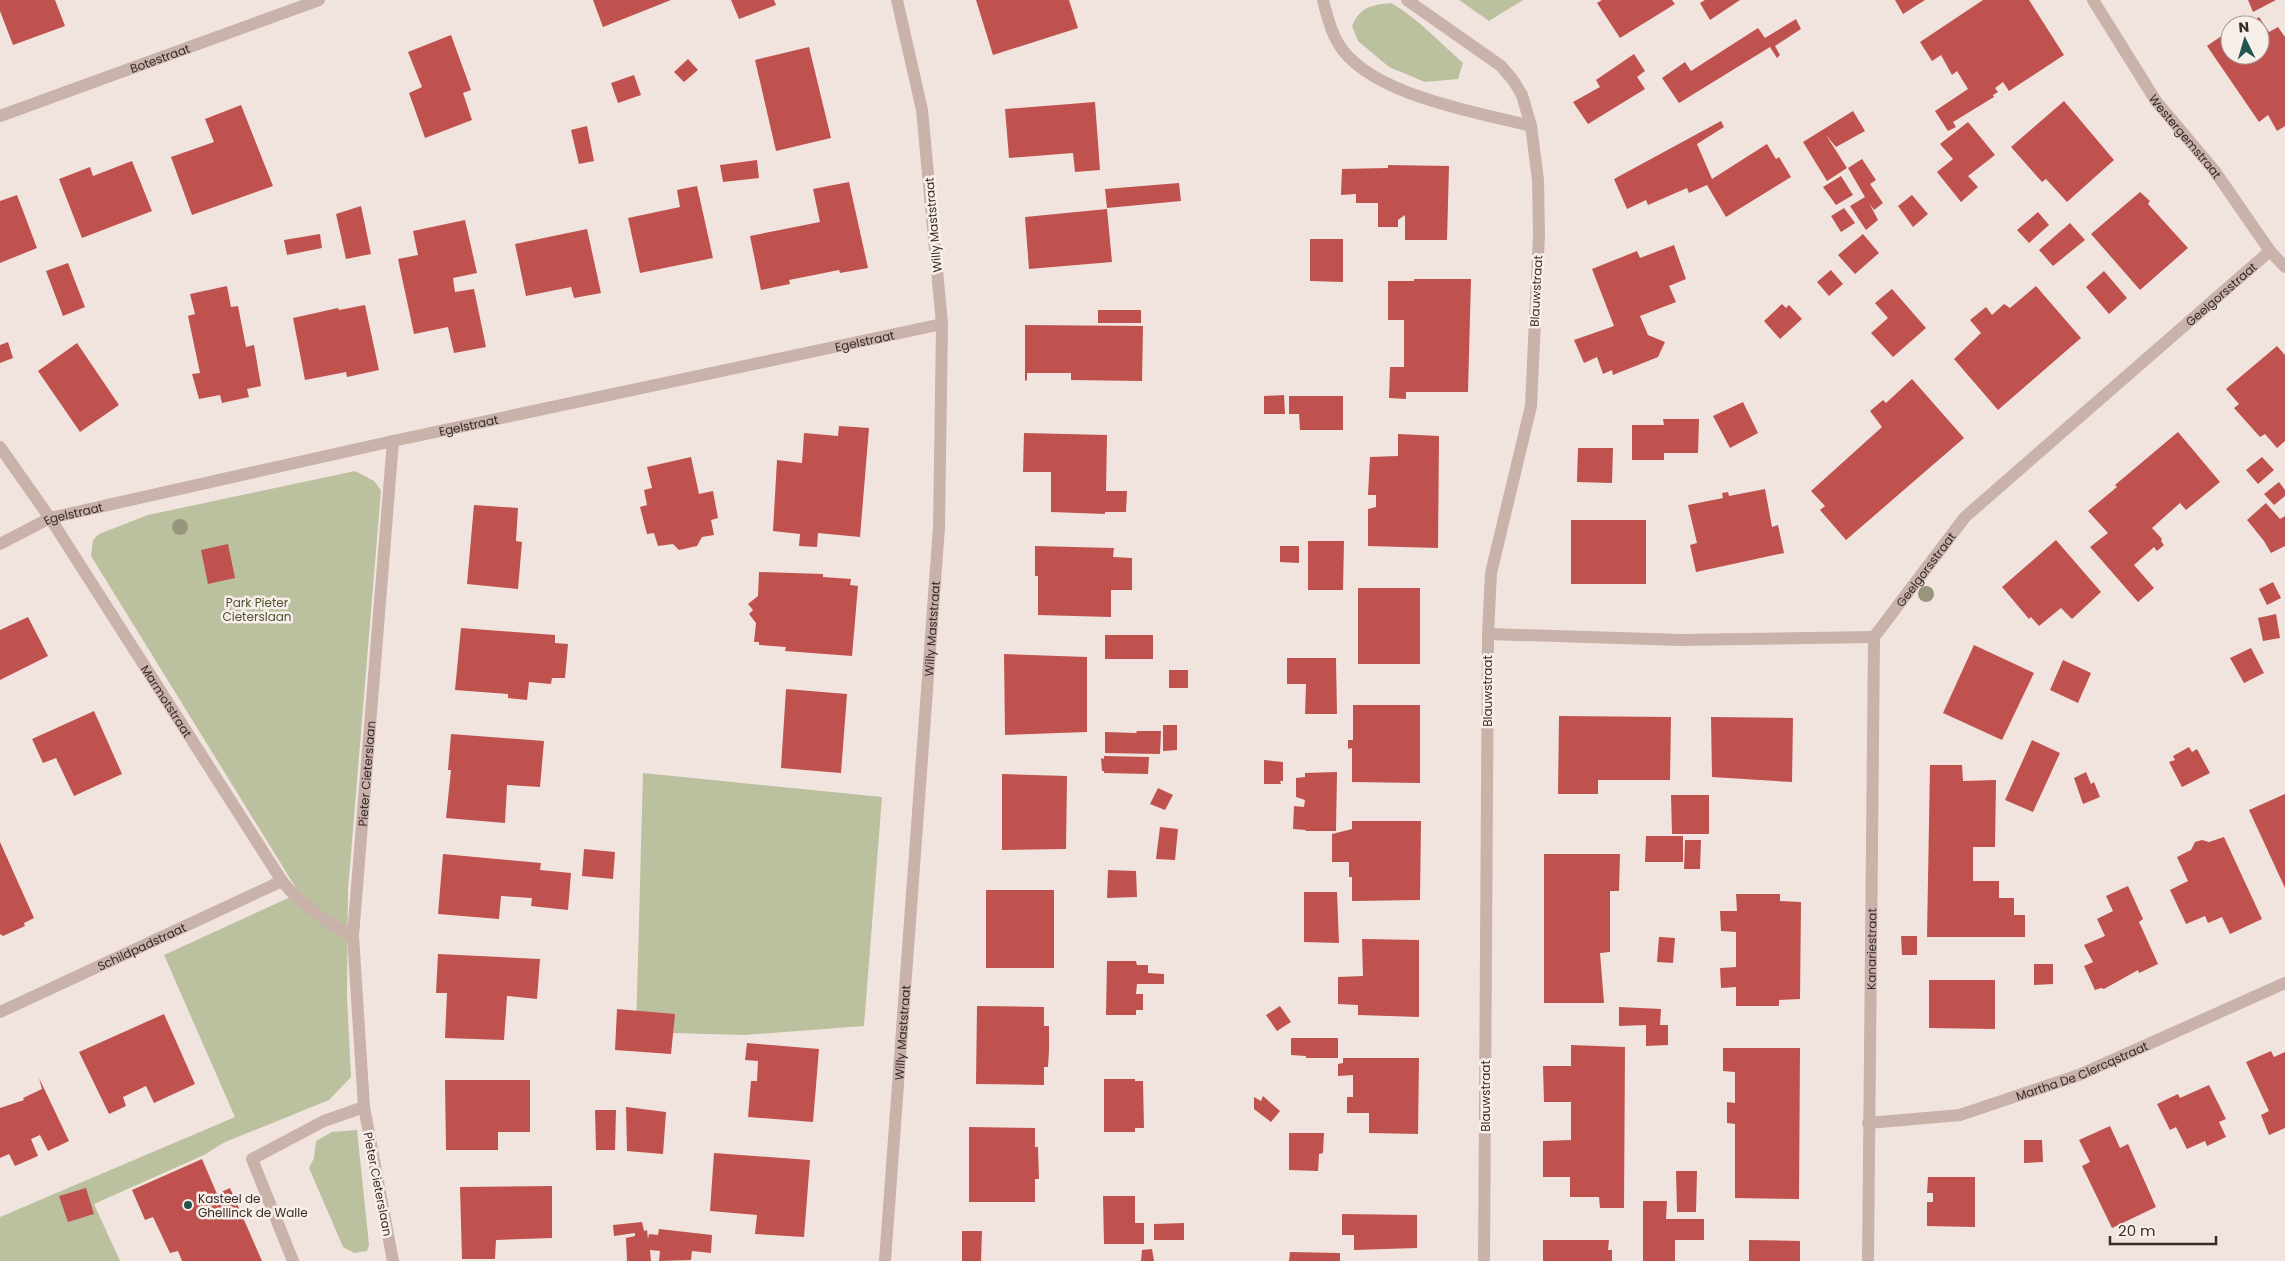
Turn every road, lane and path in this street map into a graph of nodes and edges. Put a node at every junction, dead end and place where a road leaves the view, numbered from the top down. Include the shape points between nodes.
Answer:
1 (319, 0) edge
2 (897, 0) edge
3 (1323, 0) edge
4 (1407, 0) edge
5 (2094, 0) edge
6 (0, 116) edge
7 (1531, 126) junction
8 (2270, 251) junction
9 (2285, 267) edge
10 (942, 324) junction
11 (393, 441) junction
12 (0, 447) edge
13 (50, 518) junction
14 (0, 544) edge
15 (1488, 634) junction
16 (1874, 637) junction
17 (282, 881) junction
18 (353, 936) junction
19 (2285, 983) edge
20 (0, 1012) edge
21 (364, 1107) junction
22 (1868, 1123) junction
23 (293, 1261) edge
24 (393, 1261) edge
25 (885, 1261) edge
26 (1484, 1261) edge
27 (1868, 1261) edge

1 - 6 street, Botestraat
2 - 10 street, Willy Maststraat via 922,110
3 - 7 street via 1338,44 1348,57 1370,73 1402,91
4 - 7 street, Blauwstraat via 1501,66 1522,94
5 - 8 street, Westergemstraat via 2156,101 2214,170
7 - 15 street, Blauwstraat via 1538,180 1539,235 1531,406 1491,573
8 - 9 street, Westergemstraat
8 - 16 street, Geelgorsstraat via 1964,517
10 - 11 street, Egelstraat
10 - 25 street, Willy Maststraat via 938,527
11 - 13 street, Egelstraat
11 - 18 street, Pieter Cieterslaan
12 - 13 street, Marmotstraat
13 - 14 street, Egelstraat
13 - 17 street, Marmotstraat
15 - 16 street via 1681,640
15 - 26 street, Blauwstraat
16 - 22 street, Kanariestraat
17 - 18 street, Marmotstraat via 298,900 328,924
17 - 20 street, Schildpadstraat
18 - 21 street, Pieter Cieterslaan
19 - 22 street, Martha De Clercqstraat via 2079,1075 1960,1115
21 - 23 street via 324,1121 252,1159
21 - 24 street, Pieter Cieterslaan
22 - 27 street, Kanariestraat

